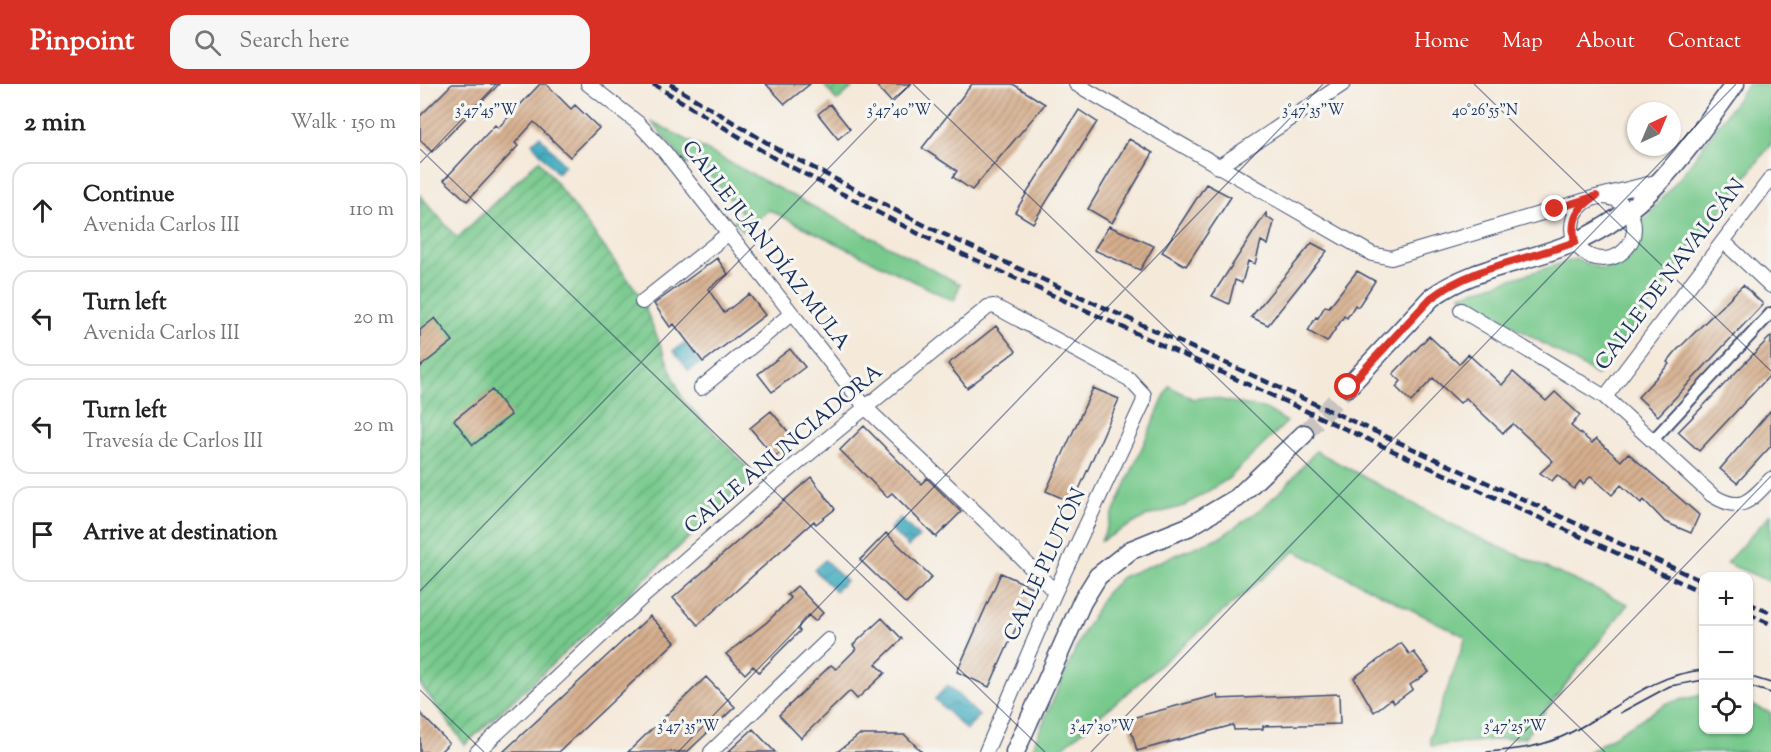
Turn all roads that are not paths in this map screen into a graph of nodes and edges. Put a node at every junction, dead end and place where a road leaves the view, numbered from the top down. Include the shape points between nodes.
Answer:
1 (588, 84) edge
2 (1076, 84) edge
3 (1343, 84) edge
4 (1735, 84) edge
5 (1218, 167) junction
6 (1771, 178) edge
7 (1660, 181) junction
8 (1596, 196) junction
9 (1628, 213) junction
10 (729, 233) junction
11 (1575, 242) junction
12 (1724, 242) junction
13 (1771, 286) edge
14 (642, 302) dead end
15 (1461, 310) dead end
16 (1771, 313) edge
17 (791, 315) junction
18 (1348, 387) tunnel mouth
19 (701, 388) dead end
20 (1144, 396) joint
21 (1605, 397) junction
22 (867, 409) junction
23 (1304, 434) tunnel mouth
24 (1652, 441) junction
25 (1771, 479) edge
26 (1055, 592) junction
27 (828, 640) dead end
28 (477, 752) edge
29 (711, 752) edge
30 (986, 752) edge
31 (1015, 752) edge

1 - 10 street, CALLE JUAN DÍAZ MULA via 638,123
2 - 5 street
3 - 5 street
4 - 7 street
5 - 8 street via 1372,254 1391,258
6 - 12 street, CALLE DE NAVALCÁN
7 - 8 street
7 - 9 street
8 - 9 street via 1620,202
8 - 11 street via 1576,213 1572,225
9 - 11 street
9 - 11 street via 1633,233 1619,255 1598,259
10 - 14 street
10 - 17 street, CALLE JUAN DÍAZ MULA
11 - 18 street via 1472,274 1445,288 1431,298
12 - 13 street
12 - 21 street, CALLE DE NAVALCÁN
15 - 21 street
16 - 24 street
17 - 19 street
17 - 22 street, CALLE JUAN DÍAZ MULA
20 - 22 street, CALLE ANUNCIADORA via 1129,379 994,306 988,307
20 - 26 street, CALLE PLUTÓN
21 - 24 street
22 - 26 street, CALLE JUAN DÍAZ MULA
22 - 28 street, CALLE ANUNCIADORA via 760,494 645,595
23 - 31 street via 1219,511 1119,557 1098,576 1082,602
24 - 25 street via 1724,503 1738,506 1751,500
26 - 30 street, CALLE PLUTÓN
27 - 29 street

